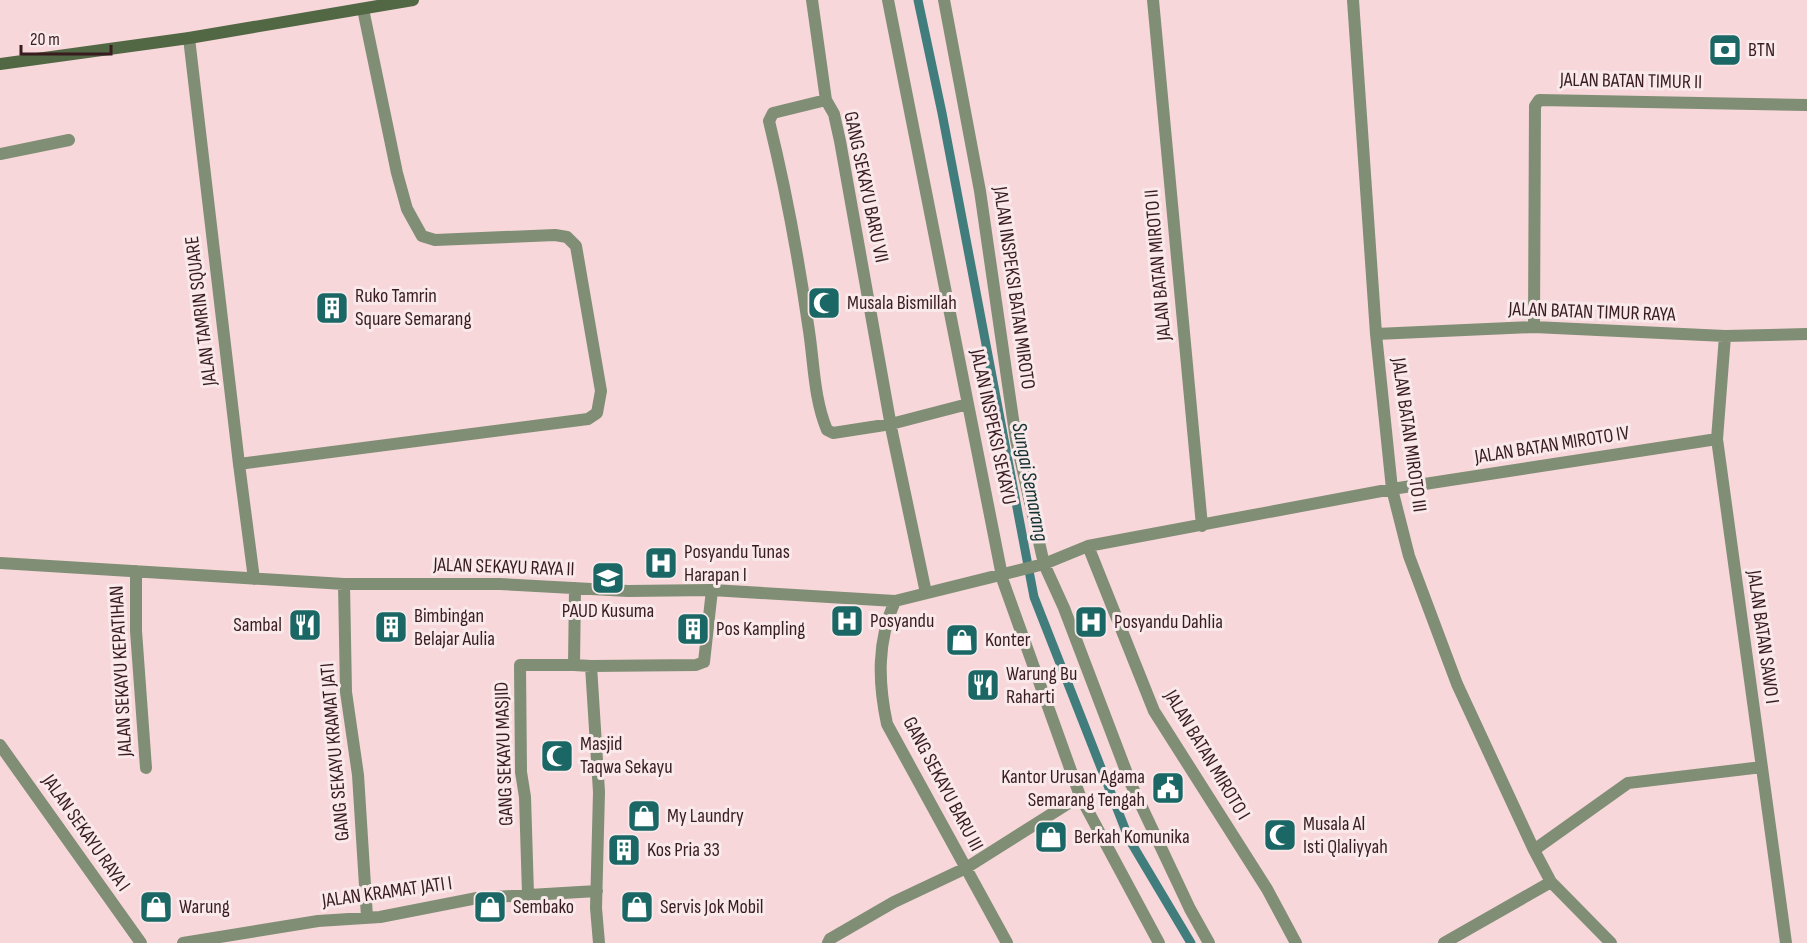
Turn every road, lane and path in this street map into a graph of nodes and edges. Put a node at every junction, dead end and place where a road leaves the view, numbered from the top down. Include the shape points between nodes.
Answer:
1 (413, 0) edge
2 (812, 0) edge
3 (888, 0) edge
4 (944, 0) edge
5 (1153, 0) edge
6 (1353, 0) edge
7 (387, 2) edge
8 (363, 9) junction
9 (189, 38) junction
10 (0, 64) edge
11 (826, 100) junction
12 (1807, 105) edge
13 (69, 140) dead end
14 (0, 154) edge
15 (1533, 327) junction
16 (1377, 334) junction
17 (1807, 334) edge
18 (1725, 336) junction
19 (968, 404) junction
20 (891, 424) junction
21 (1717, 439) junction
22 (239, 464) junction
23 (1392, 489) junction
24 (1202, 526) junction
25 (1088, 546) junction
26 (0, 563) edge
27 (1040, 565) junction
28 (136, 571) junction
29 (1007, 572) junction
30 (254, 579) junction
31 (344, 584) junction
32 (575, 588) junction
33 (712, 590) junction
34 (927, 593) junction
35 (895, 601) junction
36 (574, 666) junction
37 (591, 666) junction
38 (0, 745) edge
39 (1761, 767) junction
40 (146, 768) dead end
41 (1080, 796) junction
42 (1534, 850) junction
43 (966, 868) junction
44 (1551, 882) junction
45 (597, 891) junction
46 (528, 894) junction
47 (367, 917) junction
48 (141, 943) edge
49 (183, 943) edge
50 (599, 943) edge
51 (828, 943) edge
52 (1007, 943) edge
53 (1159, 943) edge
54 (1209, 943) edge
55 (1296, 943) edge
56 (1444, 943) edge
57 (1611, 943) edge
58 (1786, 943) edge

1 - 7 main road
2 - 11 street, GANG SEKAYU BARU VII
3 - 19 street, JALAN INSPEKSI SEKAYU
4 - 27 street, JALAN INSPEKSI BATAN MIROTO via 980,191 1016,440
5 - 24 street, JALAN BATAN MIROTO II
6 - 16 street, JALAN BATAN MIROTO III
7 - 8 main road
8 - 9 main road
8 - 22 street via 397,173 414,224 422,236 435,240 567,237 576,246 600,403 597,413 572,423
9 - 10 main road
9 - 22 street, JALAN TAMRIN SQUARE
11 - 20 street, GANG SEKAYU BARU VII via 834,114 840,141
11 - 20 street, GANG SEKAYU BARU VII via 773,114 769,121 810,333 815,382 828,431
12 - 15 street, JALAN BATAN TIMUR II via 1539,100 1535,106
13 - 14 street
15 - 16 street, JALAN BATAN TIMUR RAYA
15 - 18 street, JALAN BATAN TIMUR RAYA
16 - 23 street, JALAN BATAN MIROTO III
17 - 18 street, JALAN BATAN TIMUR RAYA
18 - 21 street, JALAN BATAN SAWO I
19 - 20 street, GANG SEKAYU BARU VII
19 - 29 street, JALAN INSPEKSI SEKAYU
20 - 34 street, GANG SEKAYU BARU VII
21 - 23 street, JALAN BATAN MIROTO IV
21 - 39 street, JALAN BATAN SAWO I
22 - 30 street, JALAN TAMRIN SQUARE
23 - 24 street
23 - 42 street, JALAN BATAN MIROTO III via 1409,556 1457,684
24 - 25 street
25 - 27 street
25 - 55 street, JALAN BATAN MIROTO I via 1154,711 1267,889
26 - 28 street, JALAN SEKAYU RAYA II
27 - 29 street
27 - 54 street, JALAN INSPEKSI BATAN MIROTO via 1064,608 1131,784
28 - 30 street, JALAN SEKAYU RAYA II
28 - 40 street, JALAN SEKAYU KEPATIHAN via 136,631
29 - 34 street, JALAN SEKAYU RAYA II
29 - 41 street, JALAN INSPEKSI SEKAYU via 1003,580
30 - 31 street, JALAN SEKAYU RAYA II
31 - 32 street, JALAN SEKAYU RAYA II
31 - 47 street, GANG SEKAYU KRAMAT JATI via 346,692 358,775
32 - 33 street, JALAN SEKAYU RAYA II
32 - 36 street
33 - 35 street, JALAN SEKAYU RAYA II
33 - 37 street via 704,662
34 - 35 street, JALAN SEKAYU RAYA II
35 - 43 street, GANG SEKAYU BARU III via 879,664 879,690 887,724
36 - 37 street
36 - 46 street, GANG SEKAYU MASJID via 520,665
37 - 45 street via 598,792
38 - 48 street, JALAN SEKAYU RAYA I
39 - 42 street via 1628,783
39 - 58 street, JALAN BATAN SAWO I
41 - 43 street
41 - 53 street, JALAN INSPEKSI SEKAYU
42 - 44 street, JALAN BATAN MIROTO III
43 - 51 street via 894,902
43 - 52 street, GANG SEKAYU BARU III
44 - 56 street
44 - 57 street, JALAN BATAN MIROTO III
45 - 46 street, JALAN KRAMAT JATI I
45 - 50 street
46 - 47 street, JALAN KRAMAT JATI I via 477,898
47 - 49 street, JALAN KRAMAT JATI I

